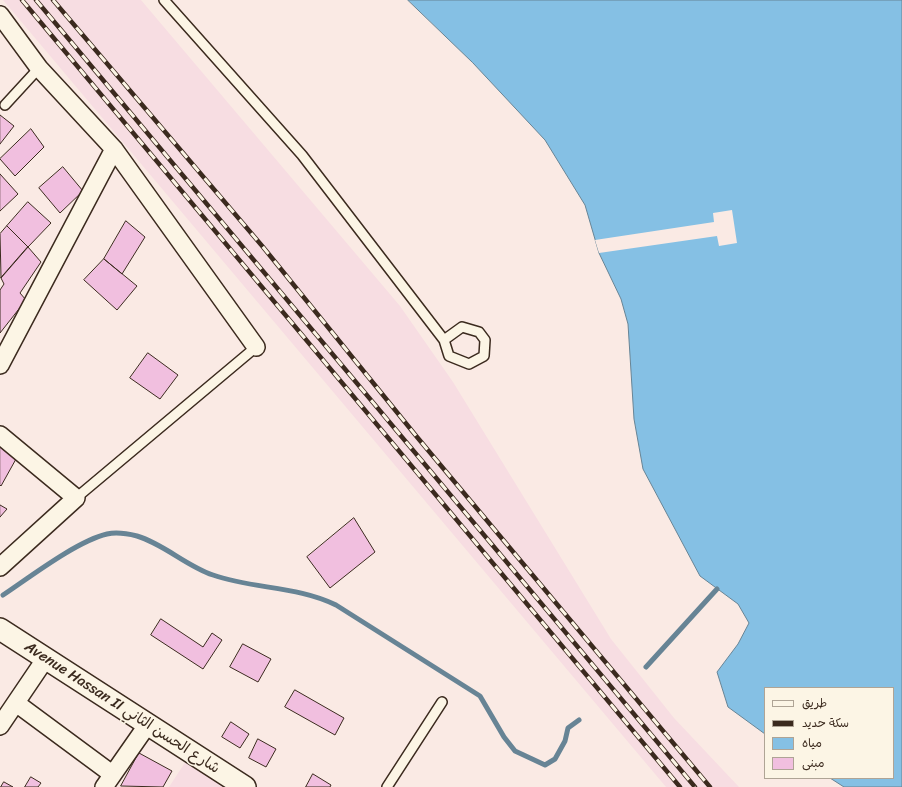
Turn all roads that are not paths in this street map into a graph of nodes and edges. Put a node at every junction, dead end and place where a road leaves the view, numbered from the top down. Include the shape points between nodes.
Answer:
1 (164, 0) edge
2 (0, 14) edge
3 (40, 68) junction
4 (5, 105) dead end
5 (114, 149) junction
6 (444, 340) junction
7 (256, 347) joint
8 (0, 365) edge
9 (0, 435) edge
10 (76, 498) junction
11 (0, 567) edge
12 (0, 629) edge
13 (46, 658) junction
14 (442, 702) dead end
15 (16, 703) junction
16 (148, 724) junction
17 (0, 726) edge
18 (108, 780) edge
19 (245, 787) edge
20 (387, 787) edge

1 - 6 lane via 302,155
2 - 3 street
3 - 4 lane
3 - 5 street
5 - 7 street
5 - 8 street
6 - 6 lane via 449,356 456,359 469,364 484,356 485,340 479,332 462,327
7 - 10 lane
9 - 10 street
10 - 11 street
12 - 13 street, Avenue Hassan II شارع الحسن الثاني
13 - 15 street
13 - 16 street, Avenue Hassan II شارع الحسن الثاني
14 - 20 lane
15 - 17 street
15 - 18 street
16 - 18 street
16 - 19 street, Avenue Hassan II شارع الحسن الثاني

